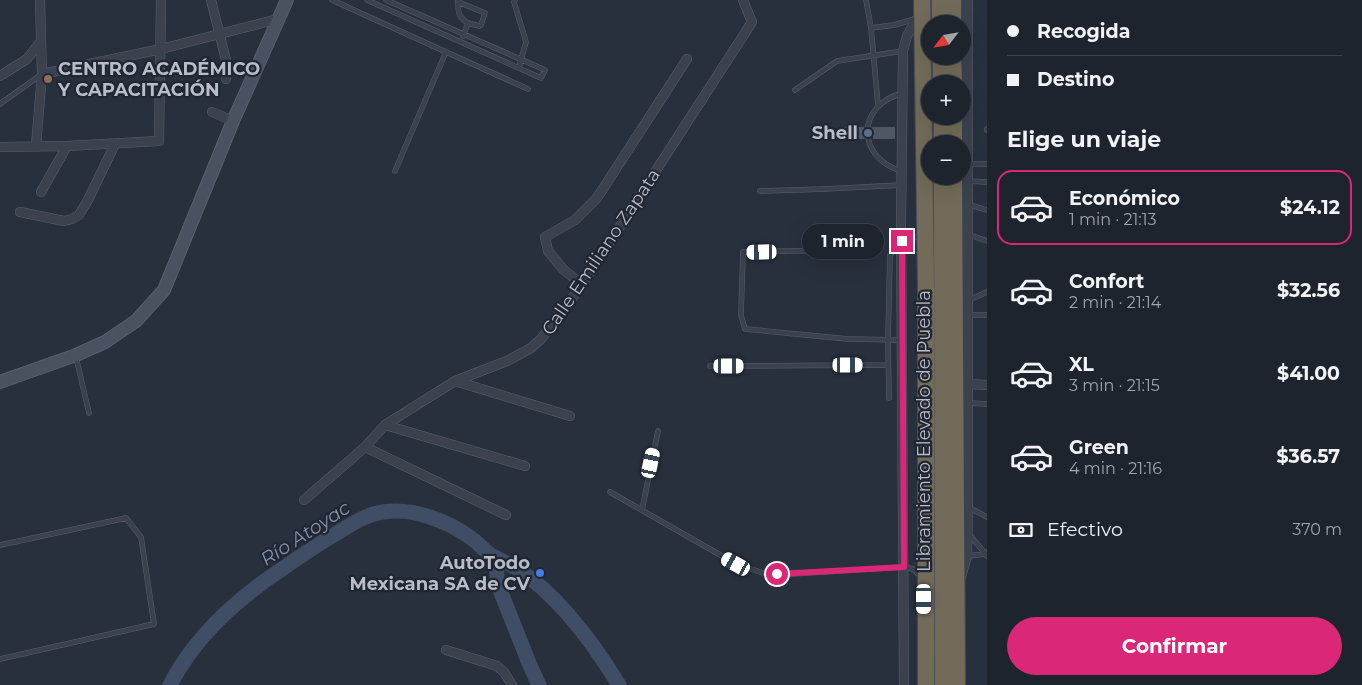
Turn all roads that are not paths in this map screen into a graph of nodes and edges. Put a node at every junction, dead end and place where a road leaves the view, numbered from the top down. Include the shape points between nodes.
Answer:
1 (40, 0) edge
2 (161, 0) edge
3 (211, 0) edge
4 (287, 0) edge
5 (332, 0) edge
6 (367, 0) edge
7 (386, 0) edge
8 (515, 0) edge
9 (743, 0) edge
10 (866, 0) edge
11 (915, 0) edge
12 (922, 0) edge
13 (928, 0) edge
14 (940, 0) edge
15 (953, 0) edge
16 (967, 0) edge
17 (458, 1) edge
18 (940, 15) edge
19 (953, 15) edge
20 (278, 18) junction
21 (916, 19) junction
22 (468, 23) junction
23 (871, 28) junction
24 (220, 34) junction
25 (464, 34) junction
26 (41, 41) junction
27 (461, 42) junction
28 (161, 49) junction
29 (903, 51) junction
30 (446, 52) junction
31 (873, 56) junction
32 (522, 59) junction
33 (687, 59) dead end
34 (518, 67) junction
35 (42, 74) junction
36 (0, 76) edge
37 (226, 80) dead end
38 (528, 89) dead end
39 (795, 90) dead end
40 (903, 93) junction
41 (0, 104) edge
42 (878, 105) junction
43 (212, 112) dead end
44 (233, 121) junction
45 (930, 135) edge
46 (967, 135) edge
47 (115, 144) junction
48 (36, 146) junction
49 (67, 146) junction
50 (0, 147) edge
51 (971, 164) edge
52 (987, 164) edge
53 (395, 171) dead end
54 (903, 172) junction
55 (971, 180) edge
56 (987, 182) edge
57 (902, 185) junction
58 (930, 185) edge
59 (942, 185) edge
60 (961, 185) edge
61 (962, 185) edge
62 (760, 190) dead end
63 (42, 192) dead end
64 (967, 204) junction
65 (987, 210) edge
66 (20, 212) dead end
67 (967, 235) junction
68 (920, 236) junction
69 (902, 241) junction
70 (987, 242) edge
71 (840, 250) dead end
72 (925, 261) junction
73 (582, 285) junction
74 (987, 292) edge
75 (968, 300) junction
76 (968, 315) junction
77 (987, 315) edge
78 (888, 339) junction
79 (903, 340) junction
80 (76, 355) junction
81 (888, 365) junction
82 (710, 366) dead end
83 (455, 381) junction
84 (0, 382) edge
85 (968, 384) junction
86 (987, 385) edge
87 (889, 398) dead end
88 (968, 403) junction
89 (987, 404) edge
90 (89, 413) dead end
91 (570, 416) dead end
92 (385, 425) junction
93 (658, 431) dead end
94 (365, 447) junction
95 (525, 466) dead end
96 (610, 492) dead end
97 (304, 500) dead end
98 (968, 507) junction
99 (642, 510) junction
100 (506, 515) dead end
101 (987, 517) edge
102 (967, 531) junction
103 (0, 545) edge
104 (986, 554) edge
105 (966, 556) junction
106 (904, 567) junction
107 (957, 584) junction
108 (926, 649) junction
109 (446, 650) dead end
110 (0, 659) edge
111 (512, 685) edge
112 (904, 685) edge
113 (926, 685) edge
114 (932, 685) edge
115 (943, 685) edge
116 (957, 685) edge

1 - 26 street
2 - 28 street
3 - 24 street
4 - 20 main road
5 - 30 lane
6 - 27 lane
7 - 25 lane
8 - 32 lane via 526,42
9 - 73 street, Calle Emiliano Zapata via 752,22
10 - 23 lane
11 - 21 street
12 - 72 highway
13 - 45 highway
14 - 18 highway
15 - 19 highway
16 - 46 street
17 - 22 lane via 459,15
17 - 22 lane via 484,13 481,25
20 - 24 street
20 - 44 main road
21 - 23 lane
21 - 29 street
21 - 68 street
22 - 25 lane
23 - 31 lane
24 - 28 street
24 - 37 street via 228,64
25 - 27 lane
25 - 32 lane
26 - 35 street
26 - 36 street via 27,59
27 - 34 lane
28 - 35 street
28 - 47 street via 160,141
29 - 31 lane
29 - 40 street
30 - 38 lane
30 - 53 lane
31 - 39 lane via 837,61
31 - 42 lane
32 - 34 lane
32 - 34 lane via 545,70 541,78
33 - 73 street via 597,198 576,220 545,238 548,250
35 - 41 lane
35 - 48 street
40 - 42 lane
40 - 54 street
42 - 54 lane via 868,128 870,148 883,163
43 - 44 street
44 - 80 main road via 164,290 136,321 105,342
47 - 49 street
47 - 66 street via 79,215 64,221
48 - 49 street
48 - 50 street
49 - 63 street
51 - 52 lane
54 - 57 street
55 - 56 lane
57 - 62 lane
57 - 69 street
58 - 114 highway, Libramiento Elevado de Puebla via 934,470
59 - 115 highway, Libramiento Elevado de Puebla
60 - 107 highway
61 - 64 street
64 - 65 lane
64 - 67 street
67 - 70 lane
67 - 75 street
68 - 69 lane
68 - 72 street
69 - 78 lane via 890,255
69 - 79 street
71 - 78 lane via 743,252 741,315 746,329 848,339
72 - 108 highway
73 - 83 street, Calle Emiliano Zapata via 531,348
74 - 75 lane
75 - 76 street
76 - 77 lane
76 - 85 street
78 - 79 lane
78 - 81 lane
79 - 106 street
80 - 84 main road
80 - 90 lane
81 - 82 lane
81 - 87 lane
83 - 91 street
83 - 92 street, Calle Emiliano Zapata
85 - 86 street
85 - 88 street
88 - 89 lane
88 - 98 street
92 - 94 street, Calle Emiliano Zapata
92 - 95 street
93 - 99 lane
94 - 97 street, Calle Emiliano Zapata
94 - 100 street
96 - 99 lane
98 - 101 lane
98 - 102 street
99 - 106 lane via 736,564 763,573
102 - 104 lane
102 - 105 street
103 - 110 lane via 126,518 141,537 154,624
104 - 105 lane
105 - 107 street
106 - 108 lane via 920,574 924,582
106 - 112 street
107 - 116 highway
108 - 113 highway
109 - 111 street via 488,662 504,672

